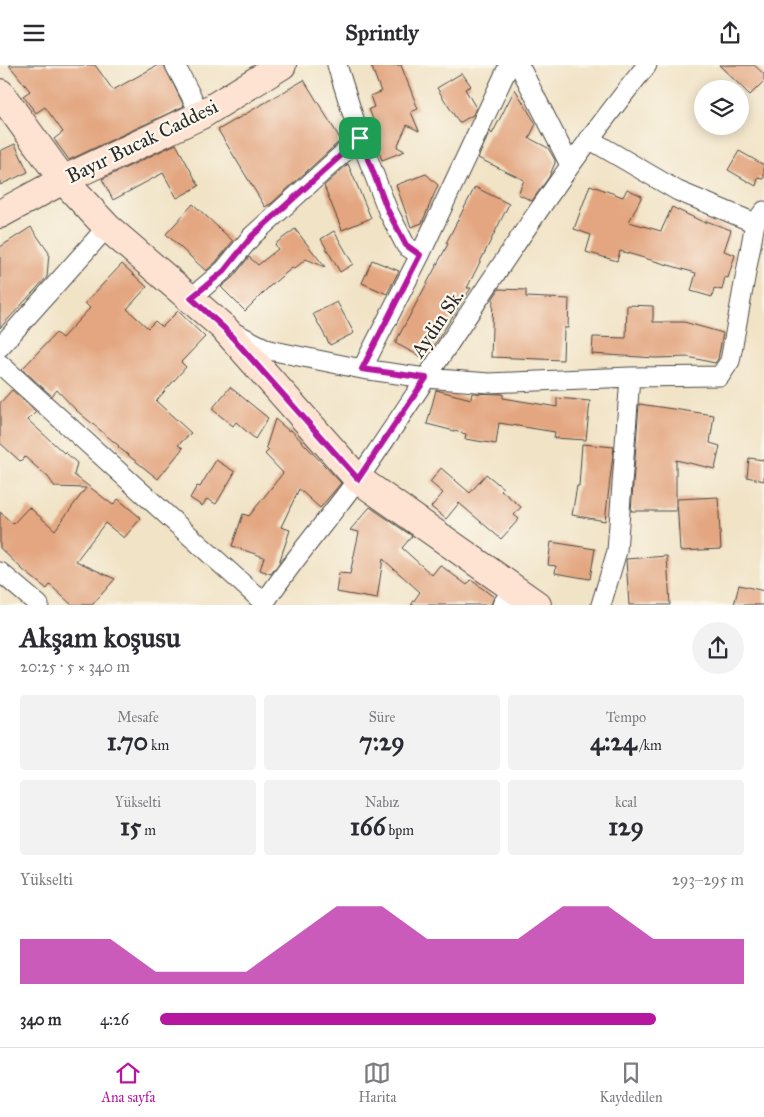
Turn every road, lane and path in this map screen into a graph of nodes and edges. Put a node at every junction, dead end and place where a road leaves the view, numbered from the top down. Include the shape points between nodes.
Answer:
1 (175, 65) edge
2 (282, 65) edge
3 (337, 65) edge
4 (509, 65) edge
5 (518, 65) edge
6 (647, 65) edge
7 (0, 93) edge
8 (201, 115) junction
9 (360, 138) junction
10 (589, 139) junction
11 (570, 165) junction
12 (62, 181) junction
13 (0, 214) edge
14 (760, 217) edge
15 (107, 227) junction
16 (420, 255) junction
17 (191, 298) junction
18 (224, 328) junction
19 (0, 347) edge
20 (0, 364) edge
21 (362, 369) junction
22 (630, 377) junction
23 (426, 378) junction
24 (358, 479) junction
25 (0, 572) edge
26 (508, 596) edge
27 (263, 604) edge
28 (38, 605) edge
29 (537, 605) edge
30 (600, 605) edge

1 - 8 street
2 - 8 street, Bayır Bucak Caddesi
3 - 9 street
4 - 16 street
5 - 11 street
6 - 10 street, Aydin Sk.
7 - 12 street
8 - 12 street, Bayır Bucak Caddesi
9 - 16 street via 392,219 406,245
9 - 17 street via 252,236 224,271
10 - 11 street, Aydin Sk.
10 - 14 street via 678,191
11 - 23 street, Aydin Sk.
12 - 13 street, Bayır Bucak Caddesi
12 - 15 street
14 - 22 street via 730,361 720,376
15 - 17 street
15 - 19 street
16 - 21 street
17 - 18 street
18 - 21 street via 269,350
18 - 24 street
20 - 27 street
21 - 23 street
22 - 23 street via 489,383
22 - 30 street via 617,551
23 - 24 street, Aydin Sk.
24 - 26 street
24 - 27 street, Aydin Sk.
25 - 28 street
26 - 29 street

